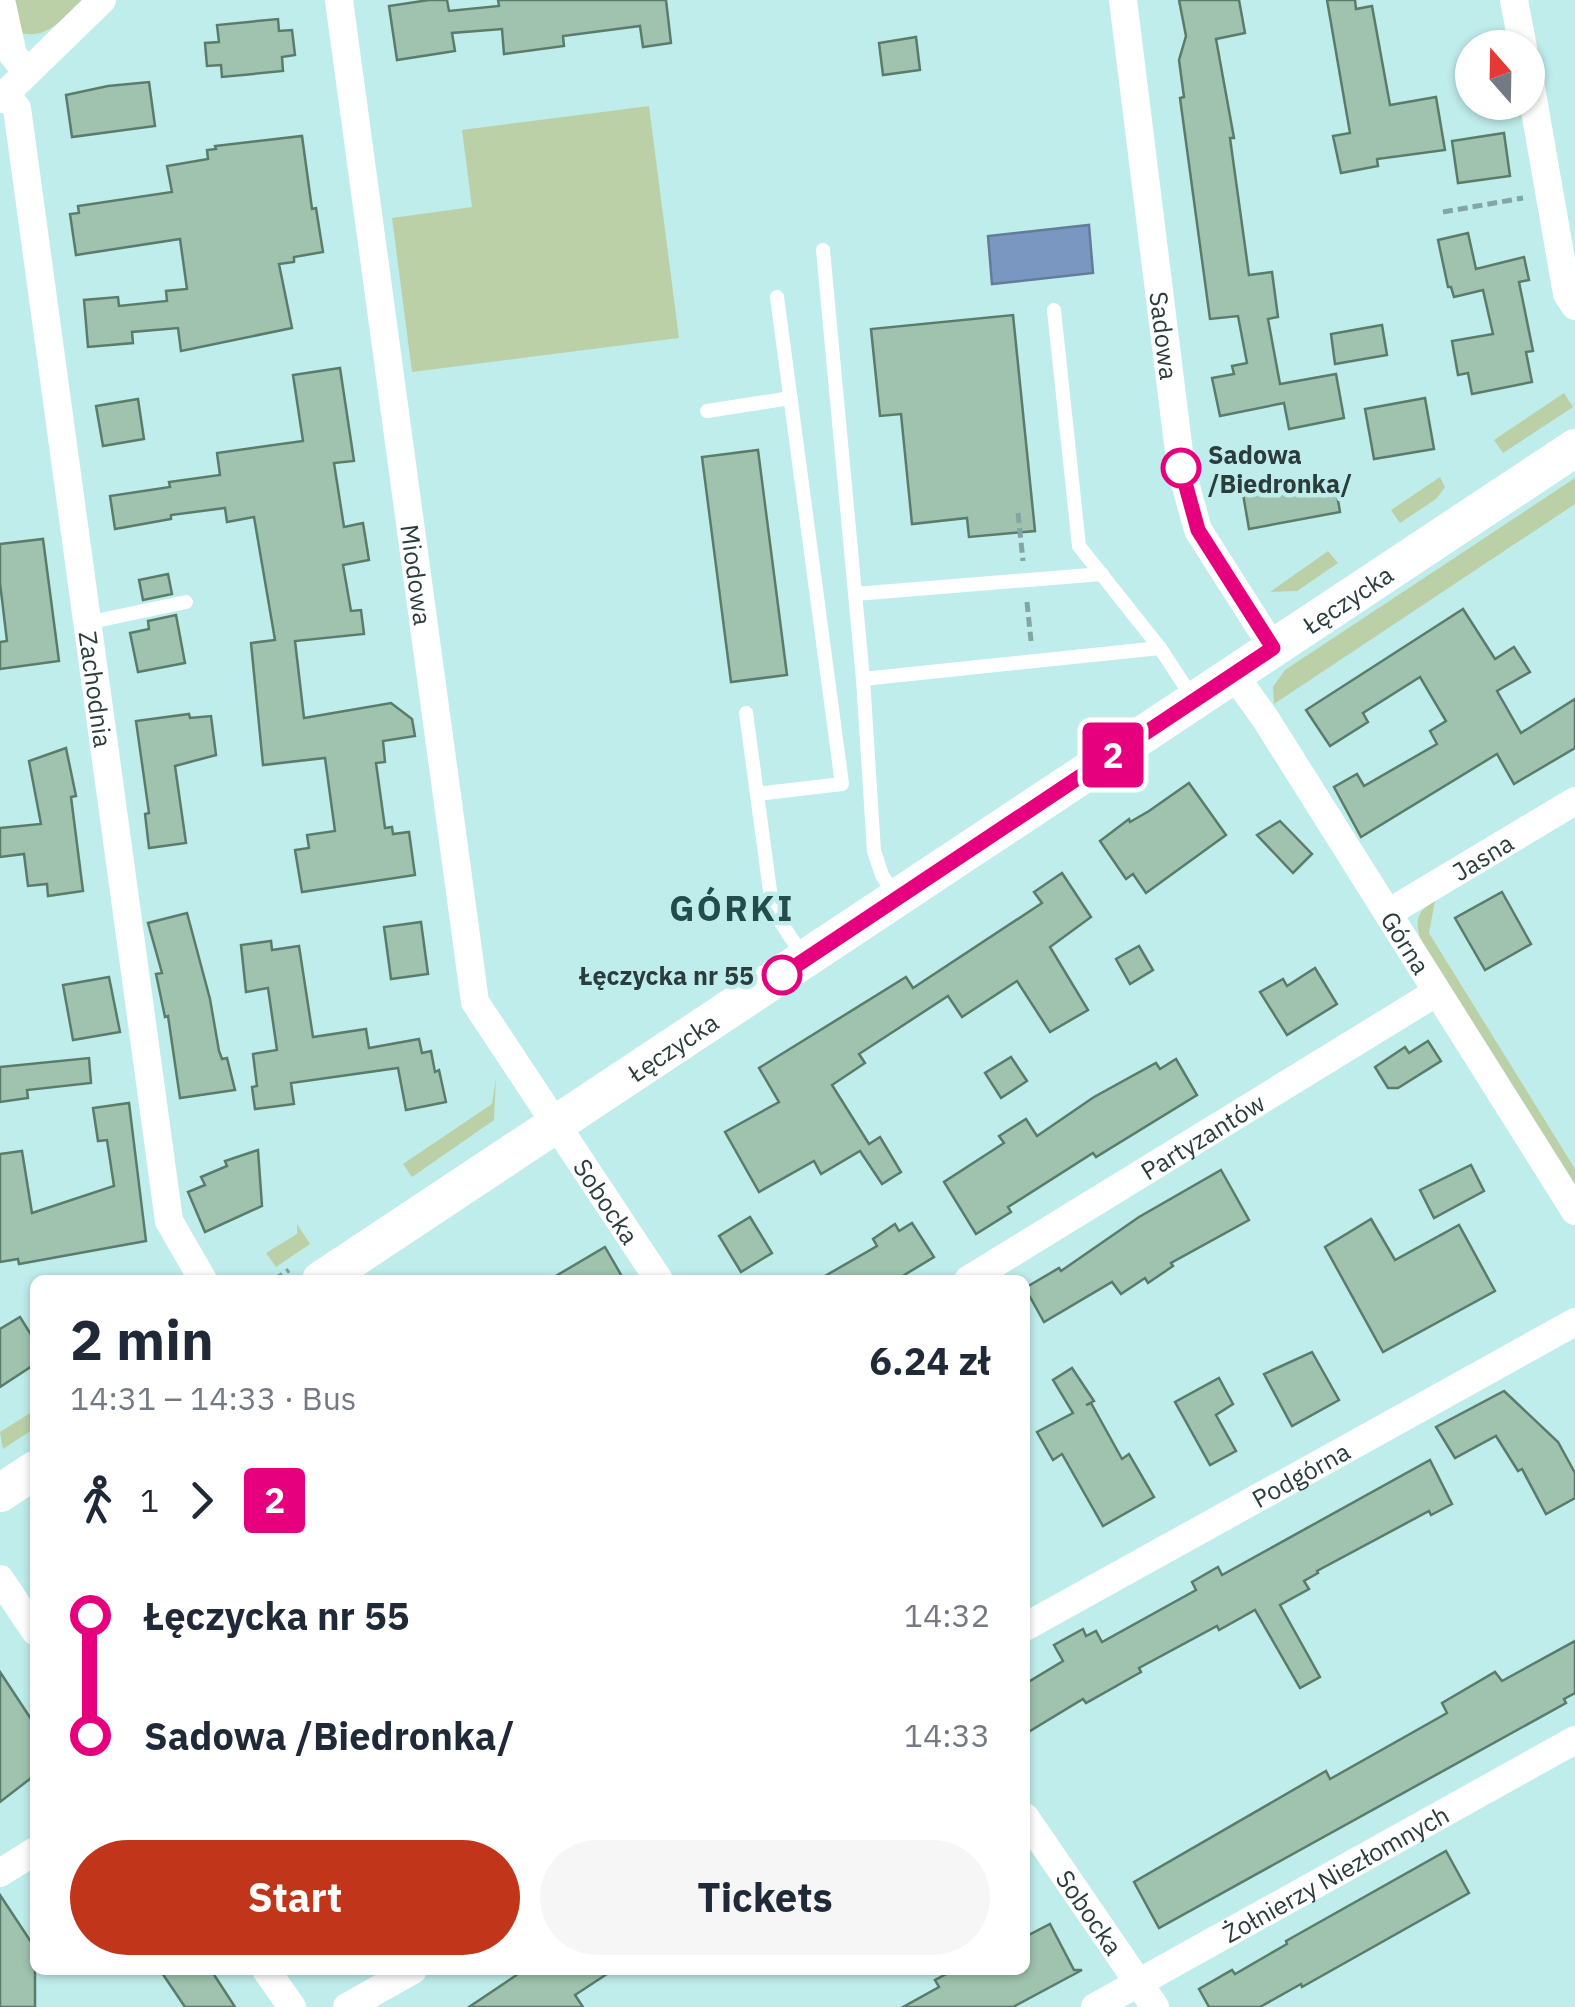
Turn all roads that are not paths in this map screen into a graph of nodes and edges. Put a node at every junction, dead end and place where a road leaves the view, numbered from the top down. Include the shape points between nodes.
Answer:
1 (1, 0) edge
2 (102, 0) edge
3 (340, 0) edge
4 (1122, 0) edge
5 (1514, 0) edge
6 (1520, 30) edge
7 (12, 87) edge
8 (1537, 120) edge
9 (824, 250) dead end
10 (778, 297) dead end
11 (1575, 306) edge
12 (1054, 310) dead end
13 (791, 398) junction
14 (707, 411) dead end
15 (1575, 448) edge
16 (1102, 574) junction
17 (856, 594) junction
18 (186, 602) dead end
19 (86, 623) junction
20 (1160, 648) junction
21 (1273, 648) junction
22 (1234, 674) junction
23 (863, 678) junction
24 (1195, 701) junction
25 (746, 713) dead end
26 (757, 794) junction
27 (1575, 801) edge
28 (898, 899) junction
29 (1388, 913) junction
30 (806, 960) junction
31 (1438, 992) junction
32 (555, 1125) junction
33 (1575, 1212) edge
34 (200, 1275) edge
35 (329, 1275) edge
36 (656, 1275) edge
37 (976, 1275) edge
38 (1575, 1322) edge
39 (30, 1473) edge
40 (0, 1493) edge
41 (0, 1579) edge
42 (30, 1623) edge
43 (1030, 1624) edge
44 (1575, 1740) edge
45 (1030, 1824) edge
46 (30, 1854) edge
47 (0, 1873) edge
48 (270, 1975) edge
49 (403, 1975) edge
50 (1139, 1983) junction
51 (292, 2007) edge
52 (347, 2007) edge
53 (1095, 2007) edge
54 (1156, 2007) edge

1 - 7 street, Zachodnia via 13,55
2 - 7 street
3 - 32 street, Miodowa via 475,1002
4 - 21 street, Sadowa via 1181,468 1198,530
5 - 6 street
7 - 19 street, Zachodnia
8 - 11 street via 1567,294
9 - 17 lane
10 - 13 lane
12 - 16 lane via 1079,546
13 - 14 lane
13 - 26 lane via 842,784
15 - 21 main road, Łęczycka
16 - 17 lane
16 - 20 lane
17 - 23 lane
18 - 19 lane
19 - 34 street, Zachodnia via 168,1221
20 - 23 lane
20 - 24 lane
21 - 22 main road, Łęczycka
22 - 24 main road, Łęczycka
22 - 29 street, Górna
23 - 28 lane via 874,851
24 - 28 main road, Łęczycka
25 - 26 lane
26 - 30 lane via 776,915
27 - 29 street, Jasna
28 - 30 main road, Łęczycka
29 - 31 street, Górna
30 - 32 main road, Łęczycka
31 - 33 street, Górna
31 - 37 street, Partyzantów
32 - 35 main road, Łęczycka
32 - 36 street, Sobocka
38 - 43 street, Podgórna
39 - 40 main road
41 - 42 street
44 - 50 street, Żołnierzy Niezłomnych
45 - 50 street, Sobocka
46 - 47 street
48 - 51 street
49 - 52 street
50 - 53 street, Żołnierzy Niezłomnych
50 - 54 street, Sobocka

